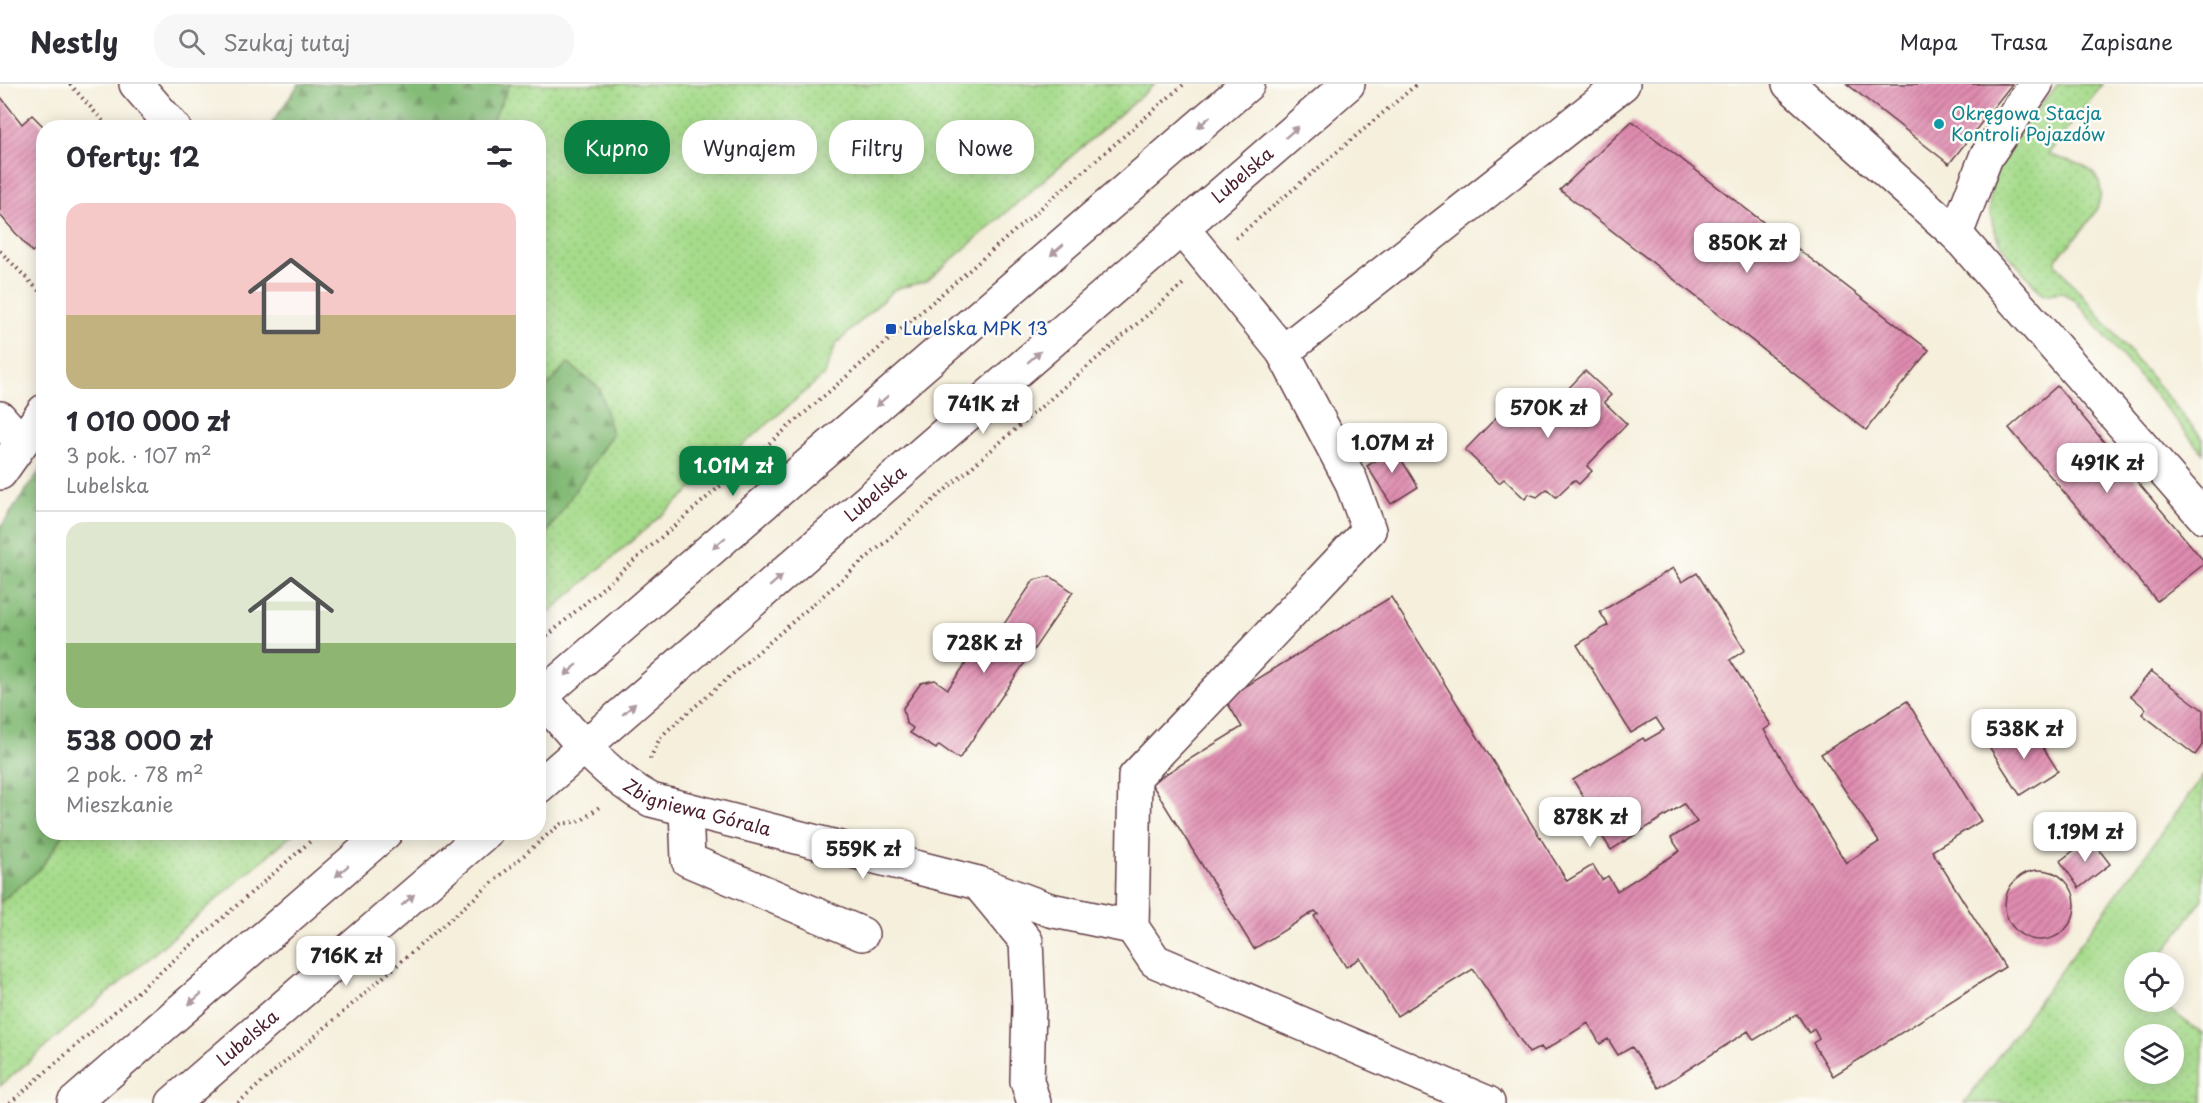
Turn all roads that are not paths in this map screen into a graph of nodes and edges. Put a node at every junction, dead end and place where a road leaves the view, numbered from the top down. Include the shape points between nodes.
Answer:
1 (136, 84) edge
2 (1248, 84) edge
3 (1348, 84) edge
4 (1623, 84) edge
5 (1789, 84) edge
6 (2036, 84) edge
7 (167, 120) edge
8 (1182, 228) junction
9 (1956, 234) junction
10 (1283, 352) junction
11 (0, 418) edge
12 (36, 422) edge
13 (21, 442) junction
14 (0, 473) edge
15 (2203, 516) edge
16 (546, 693) edge
17 (546, 705) edge
18 (584, 747) junction
19 (546, 780) edge
20 (686, 809) junction
21 (377, 840) edge
22 (477, 840) edge
23 (978, 883) junction
24 (1132, 927) junction
25 (862, 934) dead end
26 (74, 1103) edge
27 (173, 1103) edge
28 (1034, 1103) edge
29 (1488, 1103) edge

1 - 7 main road
2 -> 16 main road
8 -> 3 main road, Lubelska
4 - 10 main road
5 - 9 main road
6 - 9 main road via 1986,157
8 - 10 main road
18 -> 8 main road, Lubelska
9 - 15 main road
10 - 24 main road via 1350,481 1369,530 1135,777
11 - 13 main road
12 - 13 main road
13 - 14 main road
17 - 18 main road, Zbigniewa Górala
18 - 19 main road, Lubelska
18 - 20 main road, Zbigniewa Górala via 623,785 651,800
20 - 23 main road, Zbigniewa Górala
20 - 25 main road via 688,860
21 -> 26 main road
27 -> 22 main road, Lubelska
23 - 24 main road, Zbigniewa Górala via 1050,910
23 - 28 main road via 1026,941 1027,1081
24 - 29 main road via 1155,961

